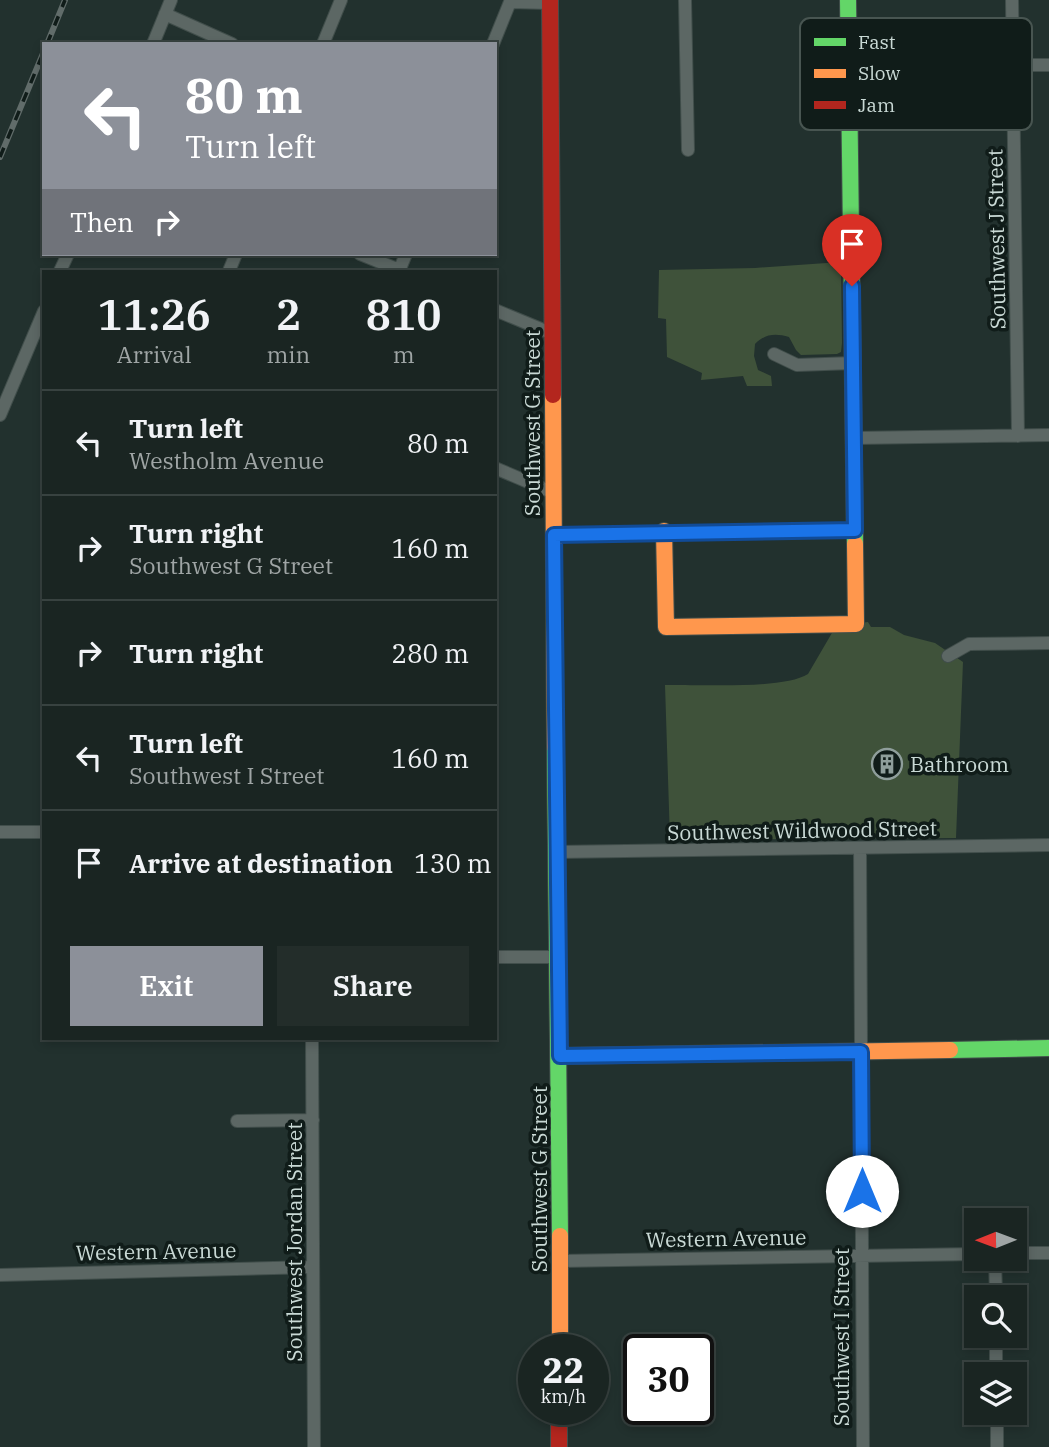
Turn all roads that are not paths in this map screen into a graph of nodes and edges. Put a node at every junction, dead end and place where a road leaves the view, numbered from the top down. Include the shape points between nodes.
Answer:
1 (171, 0) edge
2 (341, 0) edge
3 (685, 0) edge
4 (848, 0) edge
5 (1012, 0) edge
6 (550, 1) edge
7 (165, 14) junction
8 (848, 18) edge
9 (1013, 18) edge
10 (154, 42) edge
11 (228, 42) edge
12 (324, 42) edge
13 (494, 42) edge
14 (850, 130) edge
15 (1015, 130) edge
16 (688, 150) dead end
17 (365, 256) edge
18 (398, 270) edge
19 (497, 311) edge
20 (42, 316) edge
21 (553, 334) junction
22 (774, 354) dead end
23 (853, 363) junction
24 (0, 415) edge
25 (1049, 435) edge
26 (1018, 436) junction
27 (854, 439) junction
28 (497, 469) edge
29 (554, 493) junction
30 (855, 530) junction
31 (664, 531) junction
32 (554, 535) junction
33 (1049, 643) edge
34 (948, 656) dead end
35 (0, 832) edge
36 (42, 832) edge
37 (1049, 845) edge
38 (860, 848) junction
39 (556, 852) junction
40 (497, 957) edge
41 (558, 957) junction
42 (312, 1040) edge
43 (1049, 1048) edge
44 (861, 1052) junction
45 (560, 1056) junction
46 (313, 1120) junction
47 (237, 1121) dead end
48 (1049, 1252) edge
49 (1027, 1253) edge
50 (964, 1254) edge
51 (862, 1255) junction
52 (560, 1261) junction
53 (313, 1266) junction
54 (0, 1275) edge
55 (560, 1334) edge
56 (559, 1425) edge
57 (997, 1425) edge
58 (314, 1447) edge
59 (559, 1447) edge
60 (863, 1447) edge
61 (997, 1447) edge

1 - 7 street
2 - 12 street
3 - 16 street
4 - 8 street
5 - 9 street, Southwest J Street
6 - 13 street via 510,2
6 - 21 street, Southwest G Street
7 - 10 street
7 - 11 street
14 - 23 street
15 - 26 street, Southwest J Street
17 - 18 street
19 - 21 street
20 - 24 street
21 - 29 street, Southwest G Street
22 - 23 street via 797,365
23 - 27 street
25 - 26 street
26 - 27 street
27 - 30 street
28 - 29 street
29 - 32 street, Southwest G Street
30 - 31 street
30 - 31 street via 856,624 666,627
31 - 32 street
32 - 39 street, Southwest G Street
33 - 34 street via 969,644
35 - 36 street
37 - 38 street, Southwest Wildwood Street
38 - 39 street, Southwest Wildwood Street
38 - 44 street, Southwest I Street
39 - 41 street, Southwest G Street
40 - 41 street
41 - 45 street, Southwest G Street
42 - 46 street, Southwest Jordan Street
43 - 44 street
44 - 45 street
44 - 51 street, Southwest I Street
45 - 52 street, Southwest G Street
46 - 47 street
46 - 53 street, Southwest Jordan Street
48 - 49 street
50 - 51 street, Western Avenue
51 - 52 street, Western Avenue
51 - 60 street, Southwest I Street
52 - 55 street, Southwest G Street
53 - 54 street, Western Avenue
53 - 58 street, Southwest Jordan Street
56 - 59 street
57 - 61 street

